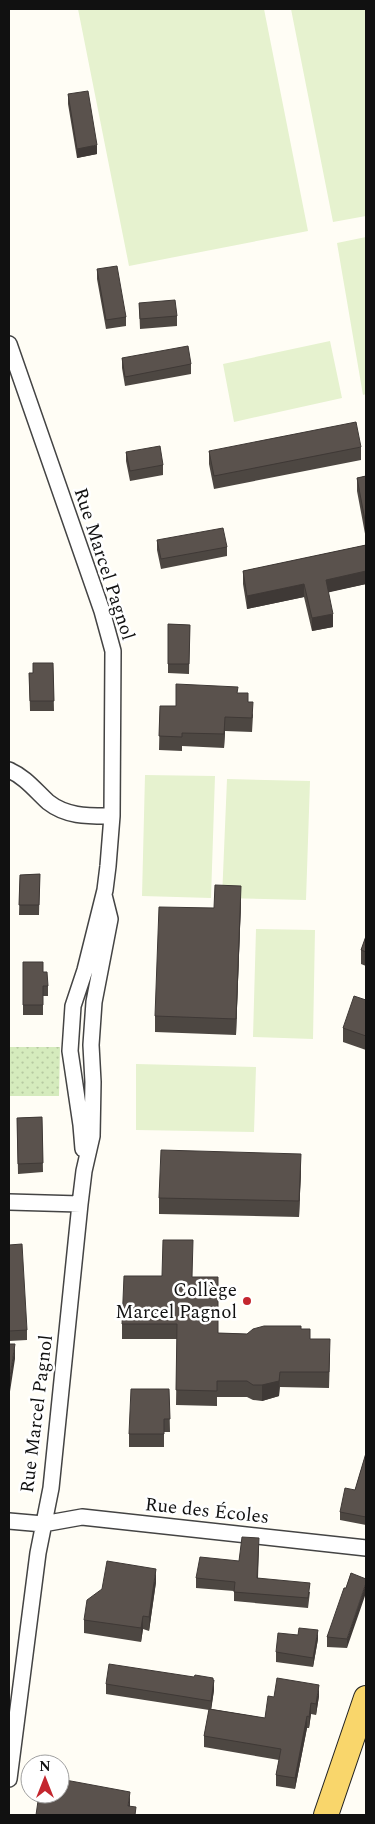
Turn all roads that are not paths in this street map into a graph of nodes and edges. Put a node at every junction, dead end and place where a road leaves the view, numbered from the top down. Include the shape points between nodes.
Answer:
1 (10, 353) edge
2 (9, 770) edge
3 (112, 816) junction
4 (104, 894) junction
5 (84, 1171) junction
6 (9, 1202) edge
7 (80, 1204) junction
8 (9, 1522) edge
9 (43, 1524) junction
10 (366, 1548) edge
11 (366, 1698) edge
12 (9, 1779) edge
13 (326, 1815) edge

1 - 3 street, Rue Marcel Pagnol via 102,611 113,651
2 - 3 street via 21,775 60,810 82,816
3 - 4 street, Rue Marcel Pagnol
4 - 5 street, Rue Marcel Pagnol via 110,918 94,1002 90,1045 92,1136
4 - 5 street, Rue Marcel Pagnol via 73,1006 70,1051
5 - 7 street, Rue Marcel Pagnol
6 - 7 street
7 - 9 street, Rue Marcel Pagnol via 51,1488
8 - 9 street, Rue des Écoles
9 - 10 street, Rue des Écoles via 82,1517
9 - 12 street, Rue Marcel Pagnol
11 - 13 main road

